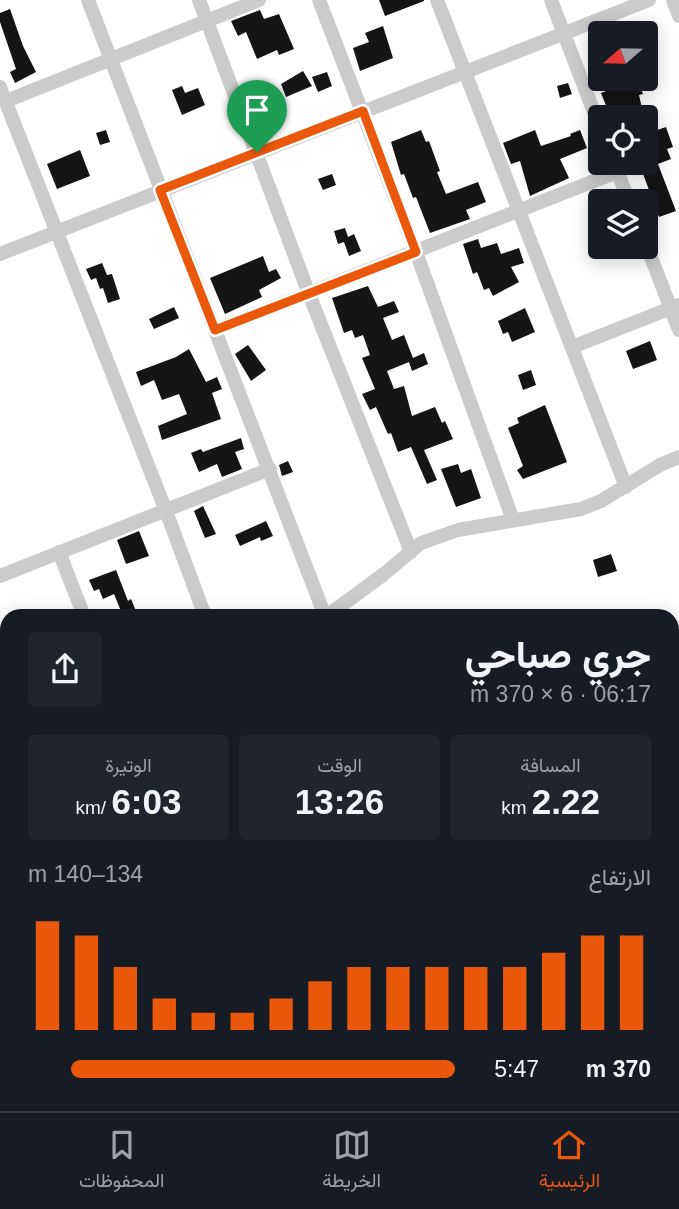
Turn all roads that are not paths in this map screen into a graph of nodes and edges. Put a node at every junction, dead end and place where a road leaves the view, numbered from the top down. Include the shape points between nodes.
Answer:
1 (88, 0) edge
2 (199, 0) edge
3 (259, 0) edge
4 (319, 0) edge
5 (437, 0) edge
6 (551, 0) edge
7 (649, 0) edge
8 (673, 0) edge
9 (679, 16) edge
10 (207, 21) junction
11 (564, 34) junction
12 (110, 59) junction
13 (465, 72) junction
14 (2, 93) edge
15 (591, 105) edge
16 (363, 111) junction
17 (257, 152) junction
18 (598, 175) edge
19 (160, 190) junction
20 (519, 211) junction
21 (57, 231) junction
22 (416, 252) junction
23 (0, 254) edge
24 (653, 259) edge
25 (309, 294) junction
26 (675, 307) edge
27 (215, 330) junction
28 (679, 330) edge
29 (572, 347) junction
30 (679, 457) edge
31 (270, 469) junction
32 (626, 487) junction
33 (166, 511) junction
34 (513, 520) junction
35 (60, 552) junction
36 (411, 552) junction
37 (0, 576) edge
38 (81, 609) edge
39 (202, 609) edge
40 (323, 609) edge
41 (335, 609) edge

1 - 12 street
2 - 10 street
3 - 10 street
4 - 16 street
5 - 13 street
6 - 11 street
7 - 11 street
8 - 9 street
10 - 12 street
10 - 17 street
11 - 13 street
11 - 15 street
12 - 14 street
12 - 19 street
13 - 16 street
13 - 20 street
14 - 21 street
16 - 17 street
16 - 22 street
17 - 19 street
17 - 25 street
18 - 20 street
19 - 21 street
19 - 27 street
20 - 22 street
20 - 29 street
21 - 23 street
21 - 33 street
22 - 25 street
22 - 34 street
24 - 26 street
25 - 27 street
25 - 36 street
26 - 28 street
26 - 29 street
27 - 31 street
29 - 32 street
30 - 32 street
31 - 33 street
31 - 40 street
32 - 34 street via 581,509
33 - 35 street
33 - 39 street
34 - 36 street via 441,535
35 - 37 street
35 - 38 street
36 - 41 street

